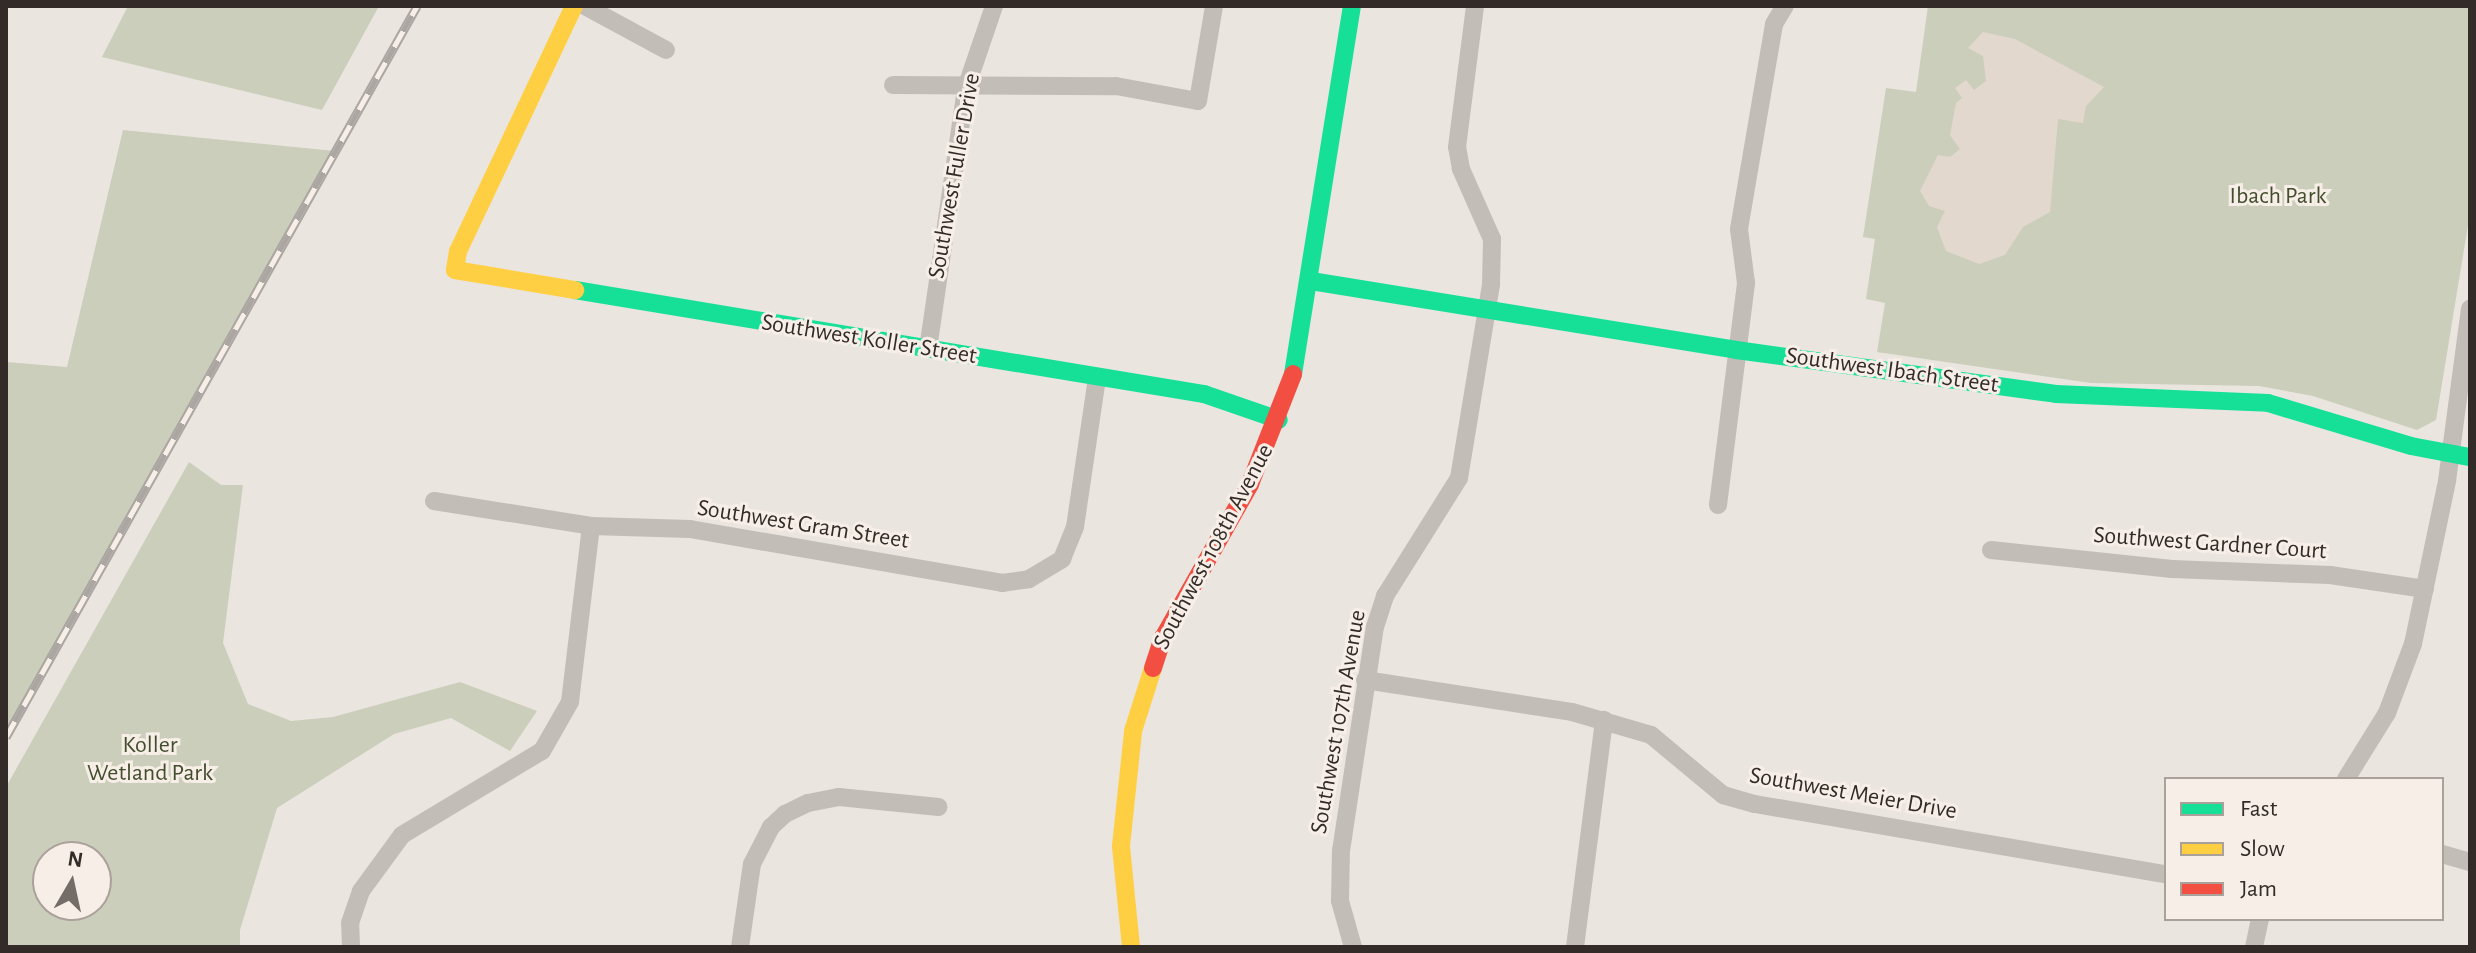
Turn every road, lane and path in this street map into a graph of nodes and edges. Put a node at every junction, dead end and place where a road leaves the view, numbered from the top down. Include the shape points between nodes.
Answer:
1 (574, 6) edge
2 (585, 6) edge
3 (994, 6) edge
4 (1214, 6) edge
5 (1352, 6) edge
6 (1475, 6) edge
7 (1785, 6) edge
8 (666, 50) dead end
9 (893, 85) dead end
10 (966, 88) junction
11 (1311, 281) junction
12 (1487, 309) junction
13 (2469, 318) edge
14 (928, 349) junction
15 (1736, 350) junction
16 (1097, 378) junction
17 (1279, 420) junction
18 (2447, 454) junction
19 (2470, 457) edge
20 (434, 501) dead end
21 (1718, 505) dead end
22 (591, 526) junction
23 (1991, 550) dead end
24 (2425, 589) junction
25 (1365, 680) junction
26 (1604, 720) junction
27 (2347, 777) edge
28 (939, 807) dead end
29 (2444, 855) edge
30 (2470, 862) edge
31 (2164, 874) edge
32 (2260, 921) edge
33 (351, 947) edge
34 (740, 947) edge
35 (1131, 947) edge
36 (1353, 947) edge
37 (1575, 947) edge
38 (2254, 947) edge

1 - 14 street, Southwest Koller Street via 458,251 455,270
2 - 8 street
3 - 10 street, Southwest Fuller Drive
4 - 10 street via 1198,101 1116,86
5 - 11 street, Southwest 108th Avenue
6 - 12 street, Southwest 107th Avenue via 1457,147 1461,169 1492,239
7 - 15 street via 1774,24 1739,229 1746,283
9 - 10 street
10 - 14 street, Southwest Fuller Drive
11 - 12 street, Southwest Ibach Street
11 - 17 street, Southwest 108th Avenue
12 - 15 street, Southwest Ibach Street
12 - 25 street, Southwest 107th Avenue via 1459,478 1385,596
13 - 18 street
14 - 16 street, Southwest Koller Street
15 - 18 street, Southwest Ibach Street via 2056,394 2268,403
15 - 21 street
16 - 17 street, Southwest Koller Street via 1204,394
16 - 22 street, Southwest Gram Street via 1075,527 1062,559 1029,579 1002,583 690,529
17 - 35 street, Southwest 108th Avenue via 1235,513 1173,617 1140,706 1122,819
18 - 19 street, Southwest Ibach Street
18 - 24 street via 2447,481
20 - 22 street, Southwest Gram Street
22 - 33 street via 570,702 542,751 402,835 361,891 350,923
23 - 24 street, Southwest Gardner Court via 2172,569 2330,575
24 - 27 street via 2413,644 2387,713
25 - 26 street, Southwest Meier Drive
25 - 36 street, Southwest 107th Avenue via 1341,851 1340,901
26 - 31 street, Southwest Meier Drive via 1651,735 1723,795
26 - 37 street
28 - 34 street via 839,797 785,814 771,827 752,864
29 - 30 street
32 - 38 street

